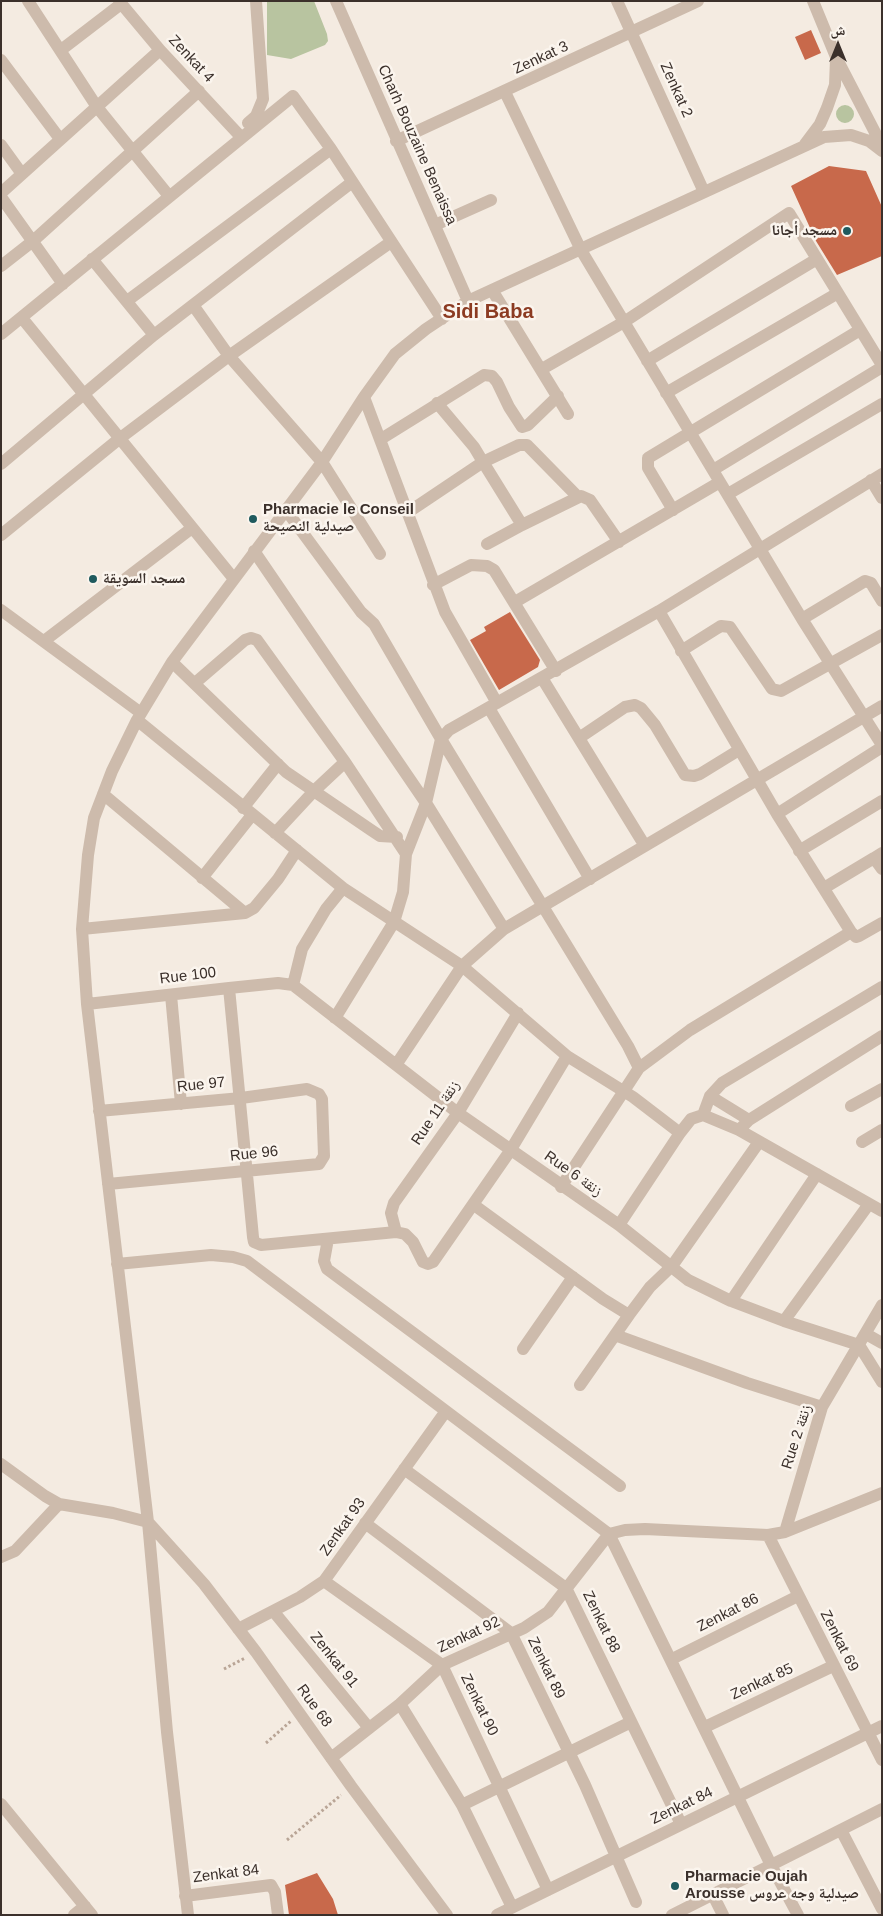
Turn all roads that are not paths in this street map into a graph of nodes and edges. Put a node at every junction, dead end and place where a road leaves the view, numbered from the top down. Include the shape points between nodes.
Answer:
1 (28, 1) edge
2 (256, 1) edge
3 (336, 1) edge
4 (617, 1) edge
5 (698, 1) edge
6 (812, 1) edge
7 (120, 3) edge
8 (632, 33) junction
9 (61, 50) junction
10 (160, 50) junction
11 (836, 57) junction
12 (1, 60) edge
13 (199, 91) junction
14 (505, 92) junction
15 (858, 99) junction
16 (828, 105) junction
17 (97, 107) junction
18 (866, 116) junction
19 (239, 135) junction
20 (847, 135) junction
21 (880, 138) edge
22 (60, 139) junction
23 (396, 141) junction
24 (1, 145) edge
25 (802, 147) junction
26 (331, 149) junction
27 (133, 151) junction
28 (882, 152) edge
29 (22, 174) junction
30 (351, 183) junction
31 (704, 192) junction
32 (1, 195) edge
33 (169, 196) junction
34 (491, 200) dead end
35 (435, 224) junction
36 (33, 242) junction
37 (391, 242) junction
38 (580, 250) junction
39 (92, 260) junction
40 (817, 260) junction
41 (1, 266) edge
42 (63, 284) junction
43 (492, 290) junction
44 (838, 293) junction
45 (127, 301) junction
46 (468, 301) junction
47 (193, 305) junction
48 (22, 318) junction
49 (442, 320) junction
50 (624, 322) junction
51 (860, 330) junction
52 (1, 334) edge
53 (154, 335) junction
54 (229, 356) junction
55 (647, 361) junction
56 (882, 366) edge
57 (542, 370) junction
58 (666, 393) junction
59 (84, 394) junction
60 (558, 396) junction
61 (364, 397) junction
62 (437, 402) junction
63 (882, 404) edge
64 (568, 414) dead end
65 (691, 433) junction
66 (120, 439) junction
67 (381, 439) junction
68 (322, 462) junction
69 (483, 462) junction
70 (1, 464) edge
71 (713, 470) junction
72 (877, 477) edge
73 (720, 482) junction
74 (728, 494) junction
75 (578, 497) junction
76 (882, 498) edge
77 (286, 510) junction
78 (673, 510) junction
79 (407, 512) junction
80 (522, 525) junction
81 (192, 528) junction
82 (1, 535) edge
83 (619, 542) junction
84 (487, 544) dead end
85 (761, 548) junction
86 (254, 551) junction
87 (380, 554) dead end
88 (234, 579) junction
89 (433, 585) junction
90 (882, 601) edge
91 (515, 602) junction
92 (1, 610) edge
93 (659, 611) junction
94 (802, 619) junction
95 (882, 635) edge
96 (44, 641) junction
97 (682, 650) junction
98 (172, 662) junction
99 (831, 665) junction
100 (556, 671) junction
101 (542, 678) junction
102 (195, 683) junction
103 (493, 705) junction
104 (882, 706) edge
105 (139, 716) junction
106 (863, 717) junction
107 (579, 738) junction
108 (441, 739) junction
109 (882, 746) edge
110 (739, 750) junction
111 (345, 762) junction
112 (278, 764) junction
113 (756, 780) junction
114 (314, 791) junction
115 (103, 794) junction
116 (882, 801) edge
117 (426, 803) junction
118 (247, 812) junction
119 (777, 814) junction
120 (275, 833) junction
121 (397, 838) junction
122 (645, 846) junction
123 (297, 850) junction
124 (799, 852) junction
125 (406, 854) junction
126 (878, 855) edge
127 (882, 869) edge
128 (202, 878) junction
129 (590, 879) junction
130 (343, 888) junction
131 (824, 888) junction
132 (544, 906) junction
133 (245, 913) junction
134 (394, 922) junction
135 (882, 923) edge
136 (82, 929) junction
137 (504, 930) junction
138 (851, 932) junction
139 (462, 966) junction
140 (293, 985) junction
141 (882, 987) edge
142 (229, 988) junction
143 (171, 994) junction
144 (87, 1004) junction
145 (518, 1013) junction
146 (335, 1018) junction
147 (882, 1036) edge
148 (567, 1056) junction
149 (396, 1065) junction
150 (639, 1068) junction
151 (307, 1089) joint
152 (882, 1089) edge
153 (623, 1090) junction
154 (710, 1096) junction
155 (240, 1098) junction
156 (181, 1104) junction
157 (851, 1106) dead end
158 (99, 1111) junction
159 (458, 1113) junction
160 (703, 1115) junction
161 (749, 1120) junction
162 (739, 1130) junction
163 (882, 1130) edge
164 (680, 1132) junction
165 (759, 1142) junction
166 (862, 1142) dead end
167 (510, 1150) junction
168 (248, 1171) junction
169 (817, 1174) junction
170 (108, 1184) junction
171 (562, 1187) junction
172 (869, 1204) junction
173 (474, 1205) junction
174 (882, 1211) edge
175 (619, 1225) junction
176 (396, 1232) junction
177 (328, 1239) junction
178 (117, 1264) junction
179 (672, 1266) junction
180 (573, 1278) junction
181 (732, 1301) junction
182 (882, 1305) edge
183 (629, 1315) junction
184 (784, 1321) junction
185 (866, 1334) junction
186 (615, 1335) junction
187 (882, 1343) edge
188 (859, 1345) junction
189 (523, 1349) dead end
190 (882, 1382) edge
191 (580, 1385) dead end
192 (822, 1407) junction
193 (446, 1411) junction
194 (1, 1464) edge
195 (404, 1469) junction
196 (620, 1486) dead end
197 (882, 1493) edge
198 (59, 1504) junction
199 (148, 1522) junction
200 (365, 1522) junction
201 (785, 1532) junction
202 (609, 1534) junction
203 (768, 1535) junction
204 (1, 1557) edge
205 (324, 1581) junction
206 (566, 1588) junction
207 (798, 1596) junction
208 (274, 1612) junction
209 (238, 1629) junction
210 (512, 1633) junction
211 (672, 1659) junction
212 (442, 1665) junction
213 (833, 1666) junction
214 (400, 1704) junction
215 (631, 1722) junction
216 (882, 1726) edge
217 (704, 1727) junction
218 (370, 1728) junction
219 (868, 1734) junction
220 (569, 1753) junction
221 (331, 1758) junction
222 (882, 1760) edge
223 (500, 1785) junction
224 (738, 1796) junction
225 (1, 1804) edge
226 (462, 1805) junction
227 (882, 1809) edge
228 (681, 1824) junction
229 (841, 1830) junction
230 (615, 1857) junction
231 (771, 1865) junction
232 (548, 1890) junction
233 (713, 1895) junction
234 (185, 1896) junction
235 (636, 1902) dead end
236 (512, 1907) junction
237 (882, 1909) edge
238 (89, 1910) edge
239 (74, 1915) edge
240 (188, 1915) edge
241 (278, 1915) edge
242 (446, 1915) edge
243 (497, 1915) edge
244 (672, 1915) edge
245 (723, 1915) edge
246 (798, 1915) edge

1 - 9 street
2 - 19 street via 263,99 256,116
3 - 23 street, Charh Bouzaine Benaissa
4 - 8 street, Zenkat 2
5 - 8 street, Zenkat 3
6 - 11 street
7 - 9 street
7 - 10 street, Zenkat 4
8 - 14 street, Zenkat 3
8 - 31 street, Zenkat 2
9 - 17 street
10 - 13 street, Zenkat 4
10 - 17 street
11 - 15 street
11 - 16 street via 835,85
12 - 22 street
13 - 19 street, Zenkat 4
13 - 27 street
14 - 23 street, Zenkat 3
14 - 38 street
15 - 16 street via 850,92 841,91
15 - 18 street
16 - 20 street via 828,126
16 - 25 street via 813,135
17 - 22 street
17 - 27 street
18 - 20 street via 864,131
18 - 21 street
19 - 26 street via 293,96
19 - 33 street
20 - 25 street via 824,137
20 - 28 street via 869,141
22 - 29 street
23 - 35 street, Charh Bouzaine Benaissa
24 - 29 street
25 - 31 street
26 - 30 street
26 - 45 street
27 - 33 street
27 - 36 street
29 - 32 street
30 - 37 street
30 - 47 street
31 - 38 street
32 - 36 street
33 - 39 street
34 - 35 street
35 - 46 street, Charh Bouzaine Benaissa
36 - 41 street
36 - 42 street
37 - 49 street
37 - 54 street
38 - 43 street
38 - 50 street
39 - 42 street
39 - 45 street
40 - 44 street
40 - 50 street via 789,214
40 - 55 street
42 - 48 street
43 - 46 street
43 - 57 street
44 - 51 street
44 - 58 street
45 - 53 street
46 - 49 street
47 - 53 street
47 - 54 street
48 - 52 street
48 - 59 street
49 - 61 street via 395,354
50 - 55 street
50 - 57 street
51 - 56 street
51 - 65 street
53 - 59 street
54 - 66 street
54 - 68 street
55 - 58 street
56 - 71 street
57 - 60 street
58 - 65 street
59 - 66 street
59 - 70 street
60 - 62 street via 526,427 519,424 492,376 484,375
60 - 64 street
61 - 67 street
61 - 68 street
62 - 67 street
62 - 69 street
63 - 74 street
65 - 71 street
65 - 78 street via 646,461
66 - 81 street
66 - 82 street
67 - 79 street
68 - 77 street
68 - 87 street
69 - 75 street via 519,445 527,445
69 - 79 street
69 - 80 street
71 - 73 street
72 - 76 street
72 - 85 street
73 - 74 street
73 - 78 street
74 - 85 street
75 - 80 street
75 - 83 street via 590,500
77 - 86 street
77 - 108 street via 361,612 374,624
78 - 83 street
79 - 89 street
80 - 84 street
81 - 88 street
81 - 96 street
83 - 91 street
85 - 93 street
85 - 94 street
86 - 88 street
86 - 117 street
88 - 98 street
89 - 91 street via 471,565 486,566 499,575
89 - 103 street
90 - 94 street via 871,583 865,581
91 - 100 street
92 - 96 street
93 - 97 street
93 - 100 street
94 - 99 street
95 - 99 street
96 - 105 street
97 - 99 street via 716,629 730,627 775,691 791,687
97 - 110 street
98 - 102 street
98 - 105 street
99 - 106 street
100 - 101 street
101 - 103 street
101 - 107 street
102 - 111 street via 245,640 257,640
102 - 112 street
103 - 108 street via 449,730
103 - 129 street
104 - 106 street
105 - 115 street
105 - 118 street
106 - 109 street
106 - 113 street
107 - 110 street via 625,707 636,705 654,725 685,775 700,774
107 - 122 street
108 - 117 street
108 - 132 street
109 - 119 street
110 - 113 street
111 - 114 street
111 - 121 street
112 - 114 street
112 - 118 street
113 - 119 street
113 - 122 street
114 - 120 street
114 - 121 street via 380,836
115 - 128 street
115 - 136 street via 94,818 88,856
116 - 124 street
117 - 125 street
117 - 137 street
118 - 120 street
118 - 128 street
119 - 124 street
120 - 123 street
121 - 125 street
122 - 129 street
123 - 130 street
123 - 133 street via 254,908
124 - 131 street
125 - 134 street via 403,892
126 - 127 street
126 - 131 street
128 - 133 street
129 - 132 street
130 - 134 street
130 - 140 street via 302,949
131 - 138 street
132 - 137 street
132 - 150 street
133 - 136 street
134 - 139 street
134 - 146 street
135 - 138 street via 856,937
136 - 144 street
137 - 139 street
138 - 150 street via 690,1030
139 - 145 street
139 - 149 street
140 - 142 street, Rue 100 via 278,983
140 - 146 street, Rue 6 زنقة
141 - 154 street via 722,1083
142 - 143 street, Rue 100
142 - 155 street
143 - 144 street, Rue 100
143 - 156 street
144 - 158 street
145 - 148 street
145 - 159 street, Rue 11 زنقة
146 - 149 street, Rue 6 زنقة
147 - 161 street
148 - 153 street
148 - 167 street
149 - 159 street, Rue 6 زنقة
150 - 153 street
151 - 155 street, Rue 97
151 - 168 street, Rue 96 via 322,1099 322,1160 319,1164
152 - 157 street
153 - 164 street
153 - 171 street
154 - 160 street
154 - 161 street
155 - 156 street, Rue 97
155 - 168 street
156 - 158 street, Rue 97
158 - 170 street
159 - 167 street, Rue 6 زنقة
159 - 176 street, Rue 11 زنقة via 394,1203 391,1213
160 - 162 street
160 - 164 street via 691,1119
161 - 162 street
162 - 165 street
163 - 166 street
164 - 175 street
165 - 169 street
165 - 179 street
167 - 171 street, Rue 6 زنقة
167 - 173 street
168 - 170 street, Rue 96
168 - 177 street via 254,1242 261,1245
169 - 172 street
169 - 181 street
170 - 178 street
171 - 175 street, Rue 6 زنقة
172 - 174 street
172 - 184 street
173 - 176 street via 433,1262 428,1264 423,1262 405,1234
173 - 180 street
175 - 179 street, Rue 6 زنقة
176 - 177 street
177 - 196 street via 324,1261 327,1269
178 - 193 street via 211,1255 233,1256 247,1261
178 - 199 street
179 - 181 street, Rue 6 زنقة via 688,1280
179 - 183 street via 650,1287
180 - 183 street
180 - 189 street
181 - 184 street, Rue 6 زنقة
182 - 185 street, Rue 2 زنقة
183 - 186 street
184 - 188 street, Rue 6 زنقة
185 - 187 street
185 - 188 street, Rue 2 زنقة
186 - 191 street
186 - 192 street
188 - 190 street
188 - 192 street, Rue 2 زنقة
192 - 201 street, Rue 2 زنقة
193 - 195 street, Zenkat 93
193 - 202 street
194 - 198 street
195 - 200 street, Zenkat 93
195 - 206 street, Zenkat 88
197 - 201 street
198 - 199 street
198 - 204 street via 15,1551
199 - 209 street, Rue 68 via 204,1584
199 - 234 street
200 - 205 street, Zenkat 93
200 - 210 street, Zenkat 89
201 - 203 street
202 - 203 street via 645,1529
202 - 206 street, Zenkat 92
202 - 211 street
203 - 207 street, Zenkat 69
205 - 208 street, Zenkat 93
205 - 212 street, Zenkat 90
206 - 210 street, Zenkat 92 via 548,1612
206 - 215 street, Zenkat 88
207 - 211 street, Zenkat 86
207 - 213 street, Zenkat 69
208 - 209 street, Zenkat 93
208 - 218 street, Zenkat 91
209 - 221 street, Rue 68
210 - 212 street, Zenkat 92
210 - 220 street, Zenkat 89
211 - 217 street
212 - 214 street, Zenkat 92
212 - 223 street, Zenkat 90
213 - 217 street, Zenkat 85
213 - 219 street, Zenkat 69
214 - 218 street, Zenkat 92
214 - 226 street
215 - 220 street
215 - 228 street, Zenkat 88
216 - 219 street, Zenkat 84
217 - 224 street
218 - 221 street, Zenkat 92
219 - 222 street, Zenkat 69
219 - 224 street, Zenkat 84
220 - 223 street
220 - 230 street, Zenkat 89
221 - 242 street, Rue 68
223 - 226 street
223 - 232 street, Zenkat 90
224 - 228 street, Zenkat 84
224 - 231 street
225 - 238 street
226 - 236 street
227 - 229 street
228 - 230 street, Zenkat 84
229 - 231 street
229 - 237 street
230 - 232 street, Zenkat 84
230 - 235 street, Zenkat 89
231 - 233 street
231 - 246 street
232 - 236 street, Zenkat 84
233 - 244 street
233 - 245 street
234 - 240 street
234 - 241 street, Zenkat 84 via 271,1885
236 - 243 street, Zenkat 84
238 - 239 street

